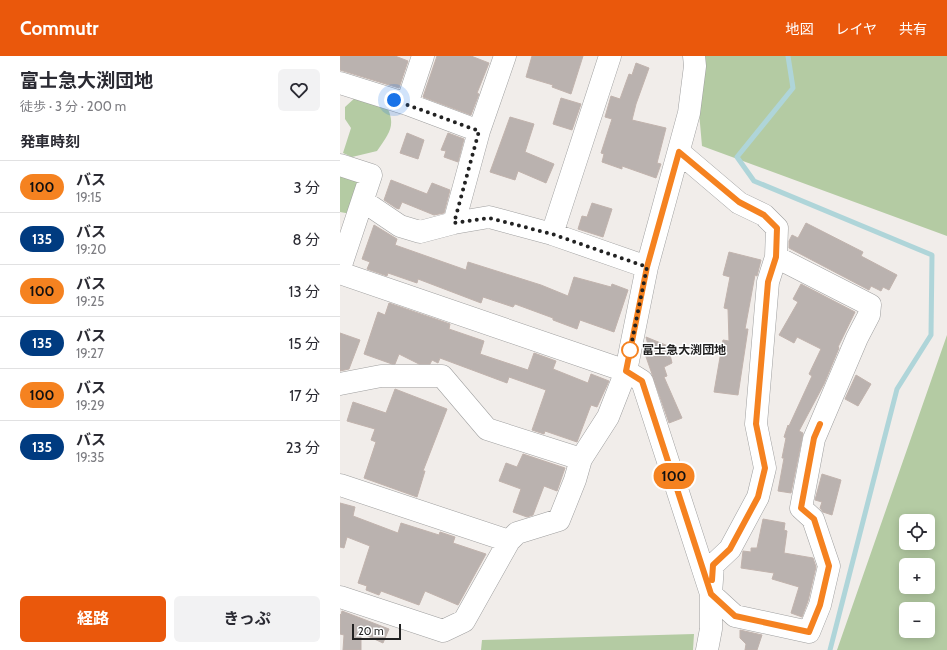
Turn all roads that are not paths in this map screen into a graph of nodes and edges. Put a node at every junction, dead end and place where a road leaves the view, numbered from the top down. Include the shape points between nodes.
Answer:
1 (423, 56) edge
2 (505, 56) edge
3 (610, 56) edge
4 (694, 56) edge
5 (340, 83) edge
6 (407, 104) junction
7 (479, 131) junction
8 (679, 152) junction
9 (340, 165) edge
10 (363, 201) junction
11 (454, 223) junction
12 (552, 234) junction
13 (776, 257) junction
14 (647, 267) junction
15 (340, 268) edge
16 (340, 273) edge
17 (626, 371) junction
18 (340, 384) edge
19 (581, 459) junction
20 (340, 486) edge
21 (509, 541) junction
22 (711, 594) junction
23 (340, 597) edge
24 (707, 650) edge

1 - 6 street
2 - 7 street
3 - 12 street
4 - 8 street via 692,100
5 - 6 street
6 - 7 street
7 - 11 street
8 - 13 street via 739,202 764,215 777,228
8 - 14 street
9 - 10 street via 371,175
10 - 11 street via 400,226 420,232
10 - 15 street
11 - 12 street via 489,218
12 - 14 street
13 - 22 street via 768,282 756,424 765,468 758,497 730,549 713,565
13 - 22 street via 870,305 869,315 814,438 801,508 814,519 829,566 826,584 809,632 735,616
14 - 17 street
16 - 17 street
17 - 19 street via 608,417
17 - 22 street via 642,381
18 - 19 street via 381,376 442,376 487,429
19 - 21 street via 559,520 517,532
20 - 21 street
21 - 23 street via 464,620 443,631
22 - 24 street via 711,629

